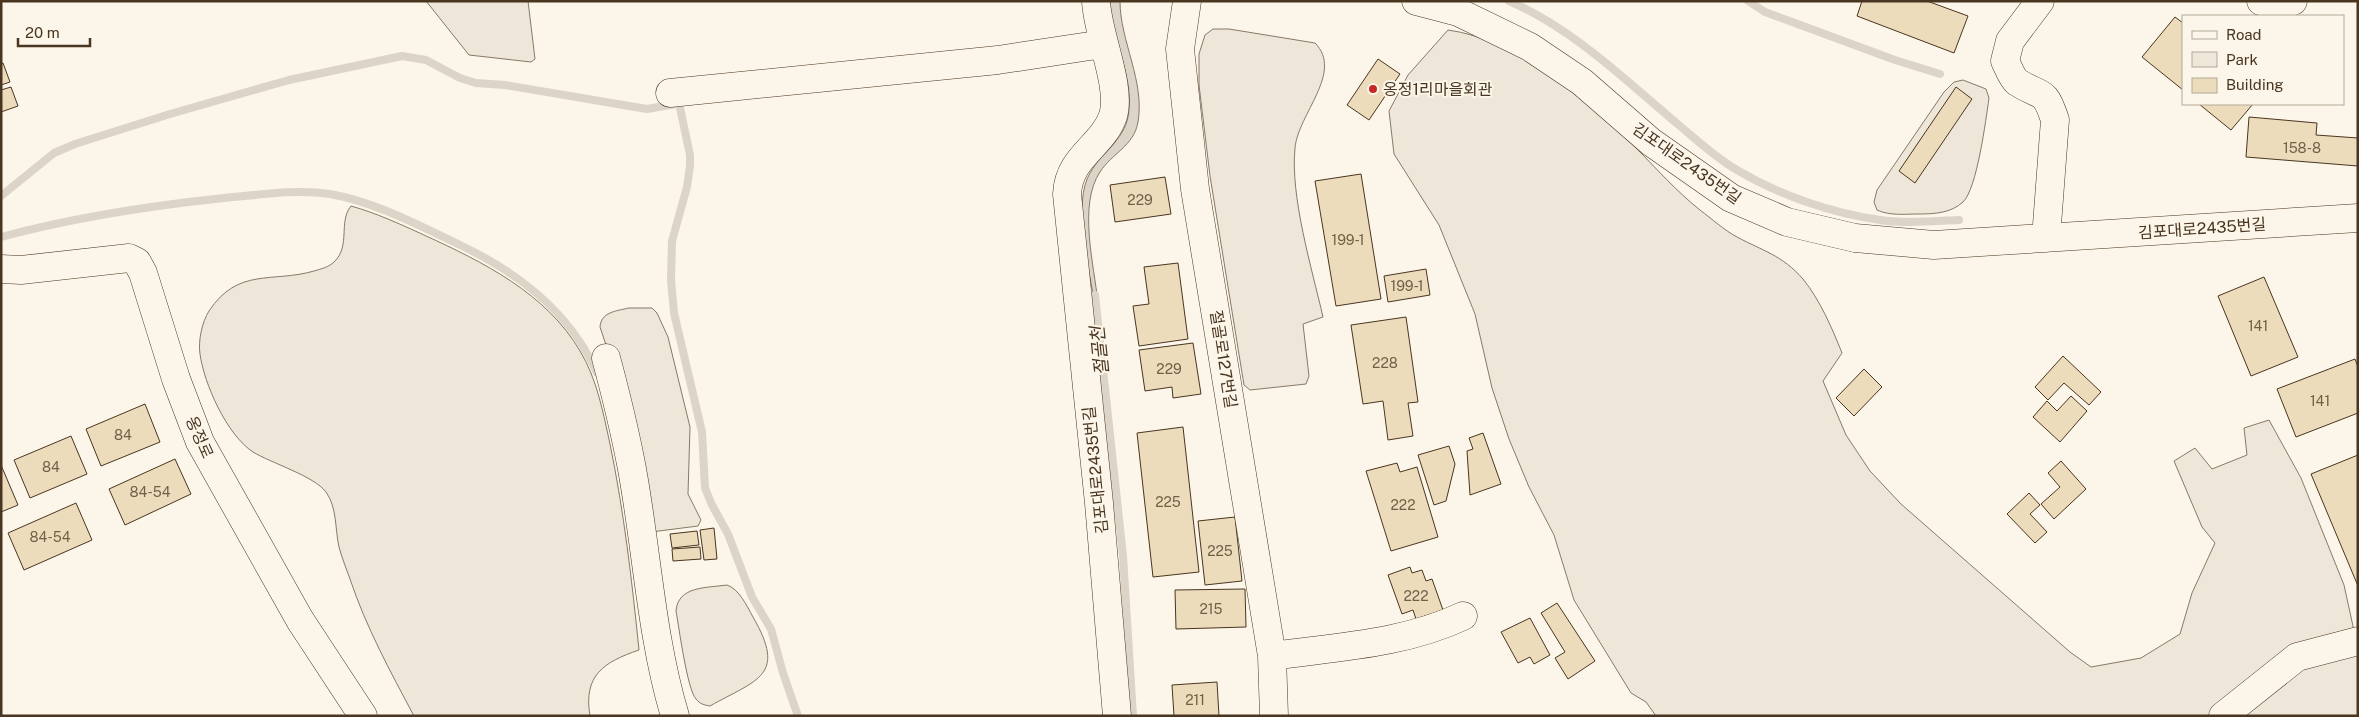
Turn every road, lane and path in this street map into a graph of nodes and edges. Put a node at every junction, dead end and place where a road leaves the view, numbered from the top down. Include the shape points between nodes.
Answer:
1 (1096, 1) edge
2 (1187, 1) edge
3 (1416, 1) edge
4 (2040, 1) edge
5 (2260, 1) edge
6 (2293, 1) edge
7 (1103, 44) junction
8 (670, 93) dead end
9 (2358, 218) edge
10 (2046, 238) junction
11 (1, 269) edge
12 (606, 358) dead end
13 (1463, 616) dead end
14 (2358, 641) edge
15 (1272, 656) junction
16 (363, 716) edge
17 (675, 716) edge
18 (1117, 716) edge
19 (1274, 716) edge
20 (2223, 716) edge

1 - 7 street, 김포대로2435번길
2 - 15 street, 절골로127번길 via 1180,49 1195,189
3 - 10 street, 김포대로2435번길 via 1458,12 1530,47 1582,82 1651,142 1731,198 1787,222 1855,238 1934,245
4 - 10 street via 2010,41 2005,61 2016,81 2040,92 2049,101 2055,120
5 - 6 street via 2280,5
7 - 8 street via 998,60
7 - 18 street, 김포대로2435번길 via 1113,84 1113,115 1105,130 1073,168 1067,194
9 - 10 street, 김포대로2435번길
11 - 16 street, 옹정로 via 21,270 128,258 137,262 200,442 300,620
12 - 17 street via 620,407 654,622
13 - 15 street via 1436,629 1400,638
14 - 20 street via 2297,657
15 - 19 street, 절골로127번길

